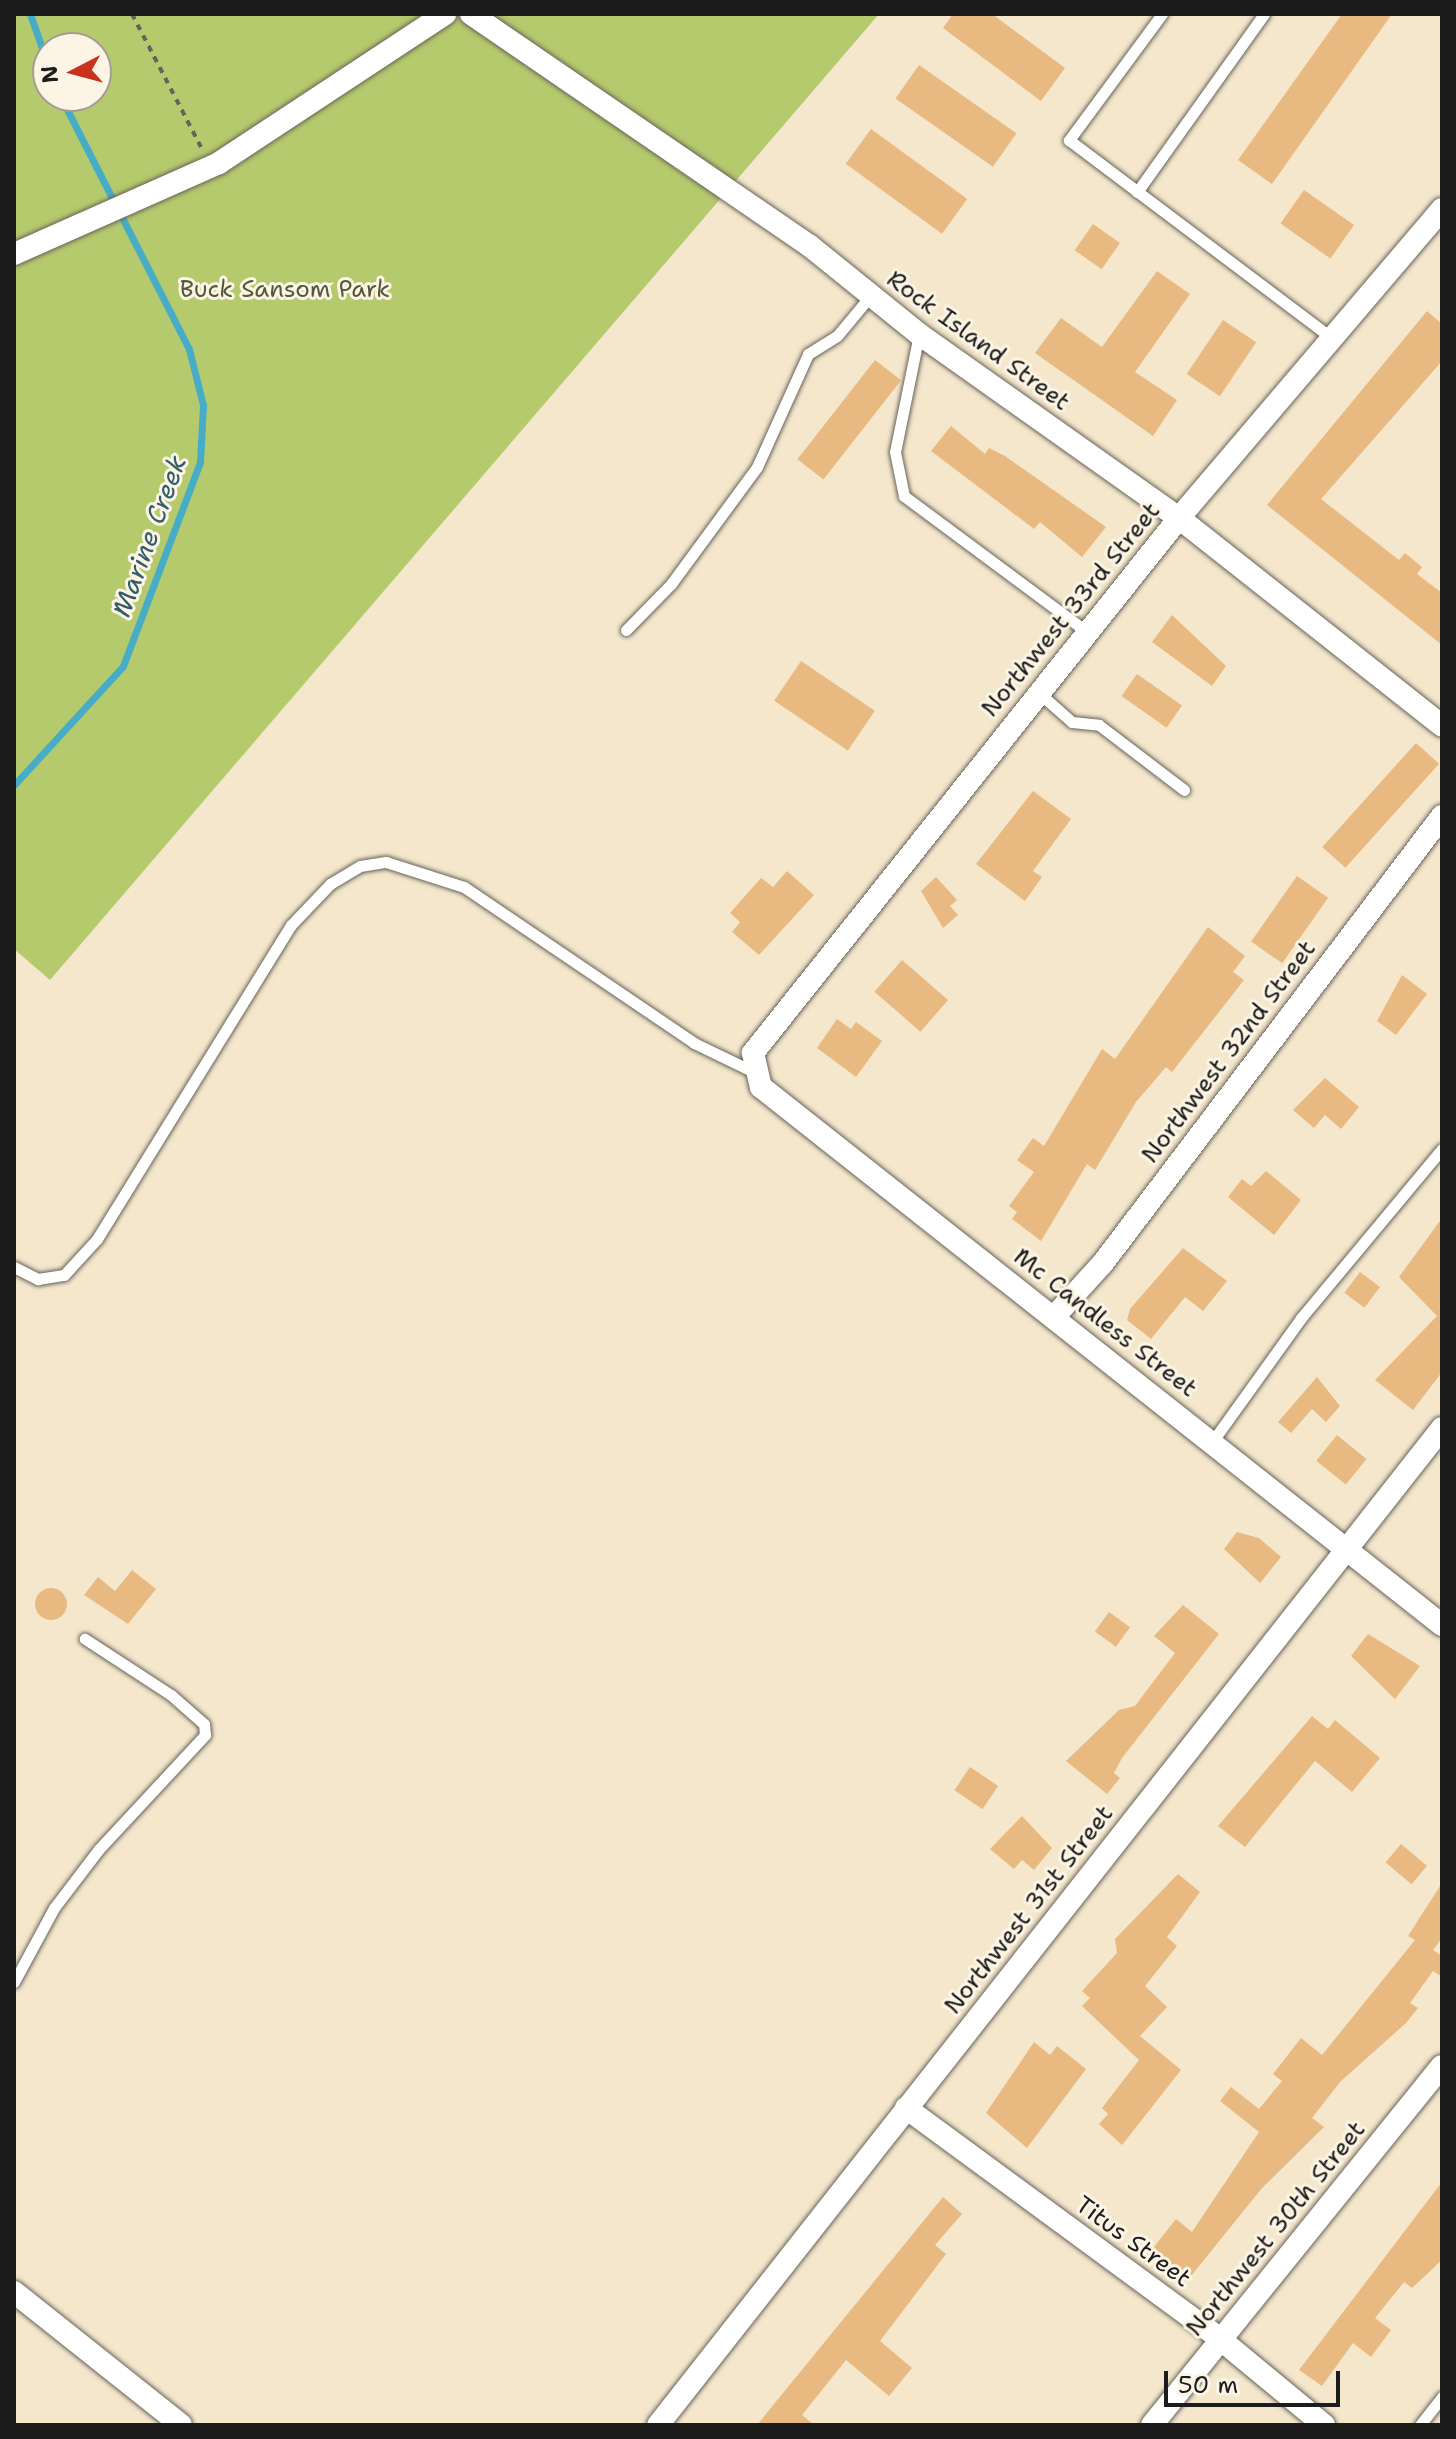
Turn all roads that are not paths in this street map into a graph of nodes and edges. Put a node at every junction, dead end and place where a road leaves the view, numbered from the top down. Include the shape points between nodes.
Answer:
1 (445, 14) edge
2 (471, 14) edge
3 (1162, 14) edge
4 (1264, 14) edge
5 (1137, 192) junction
6 (1442, 209) edge
7 (14, 254) edge
8 (871, 295) junction
9 (919, 334) junction
10 (1332, 338) junction
11 (1179, 518) junction
12 (626, 630) dead end
13 (1087, 632) junction
14 (1038, 692) junction
15 (1442, 726) edge
16 (1184, 790) dead end
17 (1442, 816) edge
18 (754, 1063) junction
19 (1442, 1149) edge
20 (14, 1267) edge
21 (1054, 1317) junction
22 (1442, 1428) edge
23 (1212, 1442) junction
24 (1348, 1550) junction
25 (1442, 1625) edge
26 (85, 1639) dead end
27 (14, 1982) edge
28 (1442, 2066) edge
29 (906, 2108) junction
30 (14, 2292) edge
31 (1220, 2339) junction
32 (1442, 2397) edge
33 (181, 2425) edge
34 (658, 2425) edge
35 (1152, 2425) edge
36 (1324, 2425) edge
37 (1420, 2425) edge

1 - 7 street via 211,165
2 - 8 street, Rock Island Street
3 - 5 lane via 1069,140
4 - 5 lane
5 - 10 lane
6 - 10 street, Northwest 33rd Street
8 - 9 street, Rock Island Street
8 - 12 lane via 837,336 808,354 757,467 671,584
9 - 11 street, Rock Island Street
9 - 13 lane via 895,452 904,496
10 - 11 street, Northwest 33rd Street
11 - 13 street, Northwest 33rd Street
11 - 15 street, Rock Island Street
13 - 14 street, Northwest 33rd Street
14 - 16 lane via 1072,722 1099,725
14 - 18 street, Northwest 33rd Street
17 - 21 street, Northwest 32nd Street via 1103,1263
18 - 20 lane via 681,1034 464,887 386,862 360,866 330,884 291,925 97,1239 64,1275 38,1279
18 - 21 street, Mc Candless Street via 761,1087
19 - 23 lane via 1301,1318
21 - 23 street, Mc Candless Street
22 - 24 street, Northwest 31st Street
23 - 24 street, Mc Candless Street
24 - 25 street, Mc Candless Street
24 - 29 street, Northwest 31st Street
26 - 27 lane via 171,1695 204,1724 205,1735 99,1849 54,1908
28 - 31 street, Northwest 30th Street
29 - 31 street, Titus Street
29 - 34 street, Northwest 31st Street
30 - 33 street
31 - 35 street, Northwest 30th Street
31 - 36 street, Titus Street
32 - 37 lane

